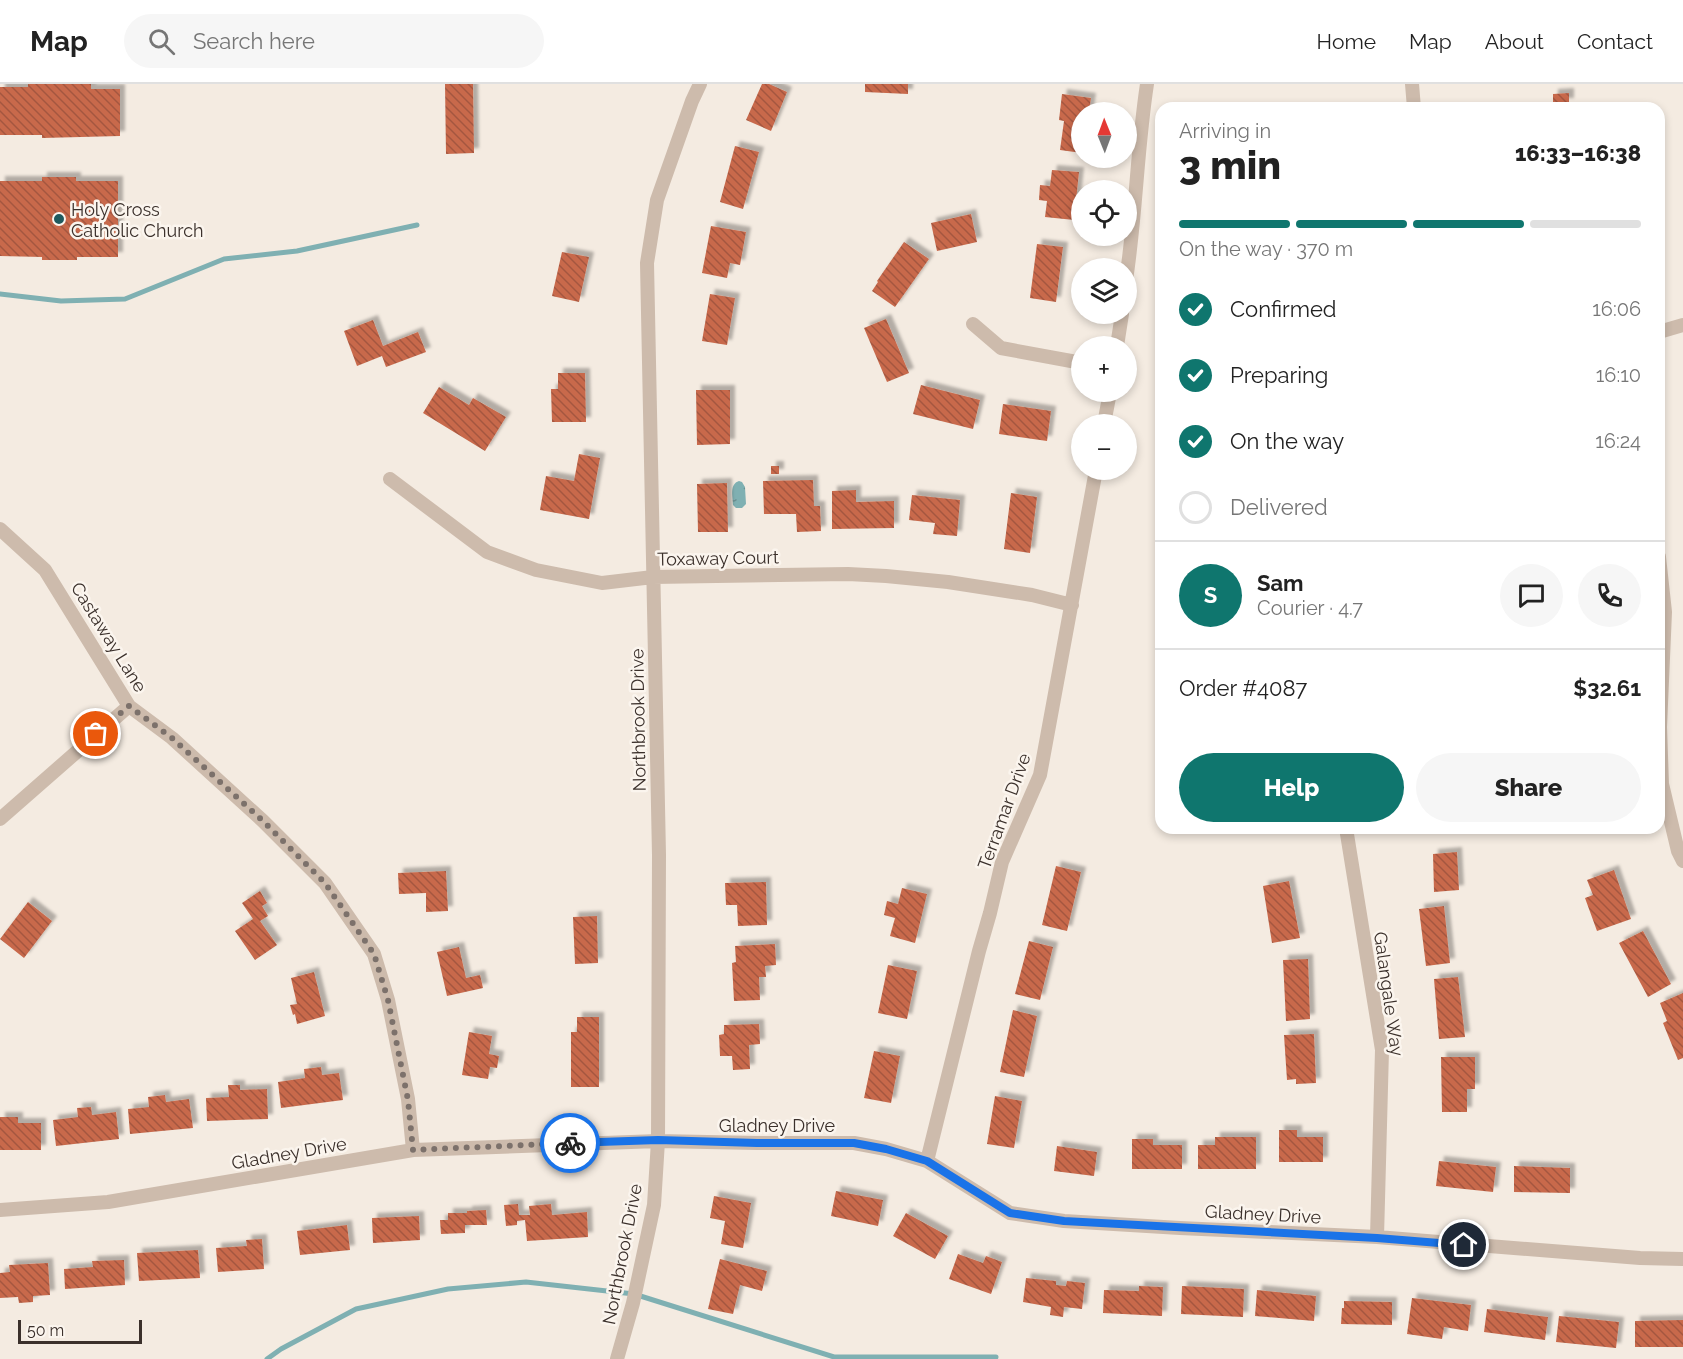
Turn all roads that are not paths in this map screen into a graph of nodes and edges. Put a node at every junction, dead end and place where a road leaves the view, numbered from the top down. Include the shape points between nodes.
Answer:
1 (700, 84) edge
2 (1147, 84) edge
3 (1412, 84) edge
4 (1414, 102) edge
5 (1129, 258) edge
6 (973, 324) dead end
7 (1683, 325) edge
8 (1665, 330) edge
9 (1071, 361) edge
10 (390, 479) dead end
11 (1094, 480) edge
12 (0, 530) edge
13 (653, 577) junction
14 (1072, 605) junction
15 (129, 706) junction
16 (1665, 797) edge
17 (0, 819) edge
18 (1347, 834) edge
19 (1683, 861) edge
20 (658, 1140) junction
21 (413, 1150) junction
22 (927, 1161) junction
23 (0, 1210) edge
24 (1377, 1238) junction
25 (1683, 1259) edge
26 (617, 1359) edge

1 - 13 street, Northbrook Drive via 657,200 647,263
2 - 5 street
3 - 4 street
6 - 9 street via 1001,348
7 - 8 street
10 - 13 street, Toxaway Court via 488,552 536,570 602,583
11 - 14 street, Terramar Drive
12 - 15 street, Castaway Lane via 45,570
13 - 14 street, Toxaway Court via 886,576 1022,593
13 - 20 street, Northbrook Drive via 659,855
14 - 22 street, Terramar Drive via 1040,775 1002,861
15 - 17 street
15 - 21 street, Castaway Lane via 172,738 325,883 374,954 388,1000 408,1100
16 - 19 street
18 - 24 street, Galangale Way via 1382,1050
20 - 21 street, Gladney Drive
20 - 22 street, Gladney Drive via 854,1143
20 - 26 street, Northbrook Drive via 654,1205
21 - 23 street, Gladney Drive via 108,1202
22 - 24 street, Gladney Drive via 1010,1213 1064,1221
24 - 25 street, Gladney Drive

